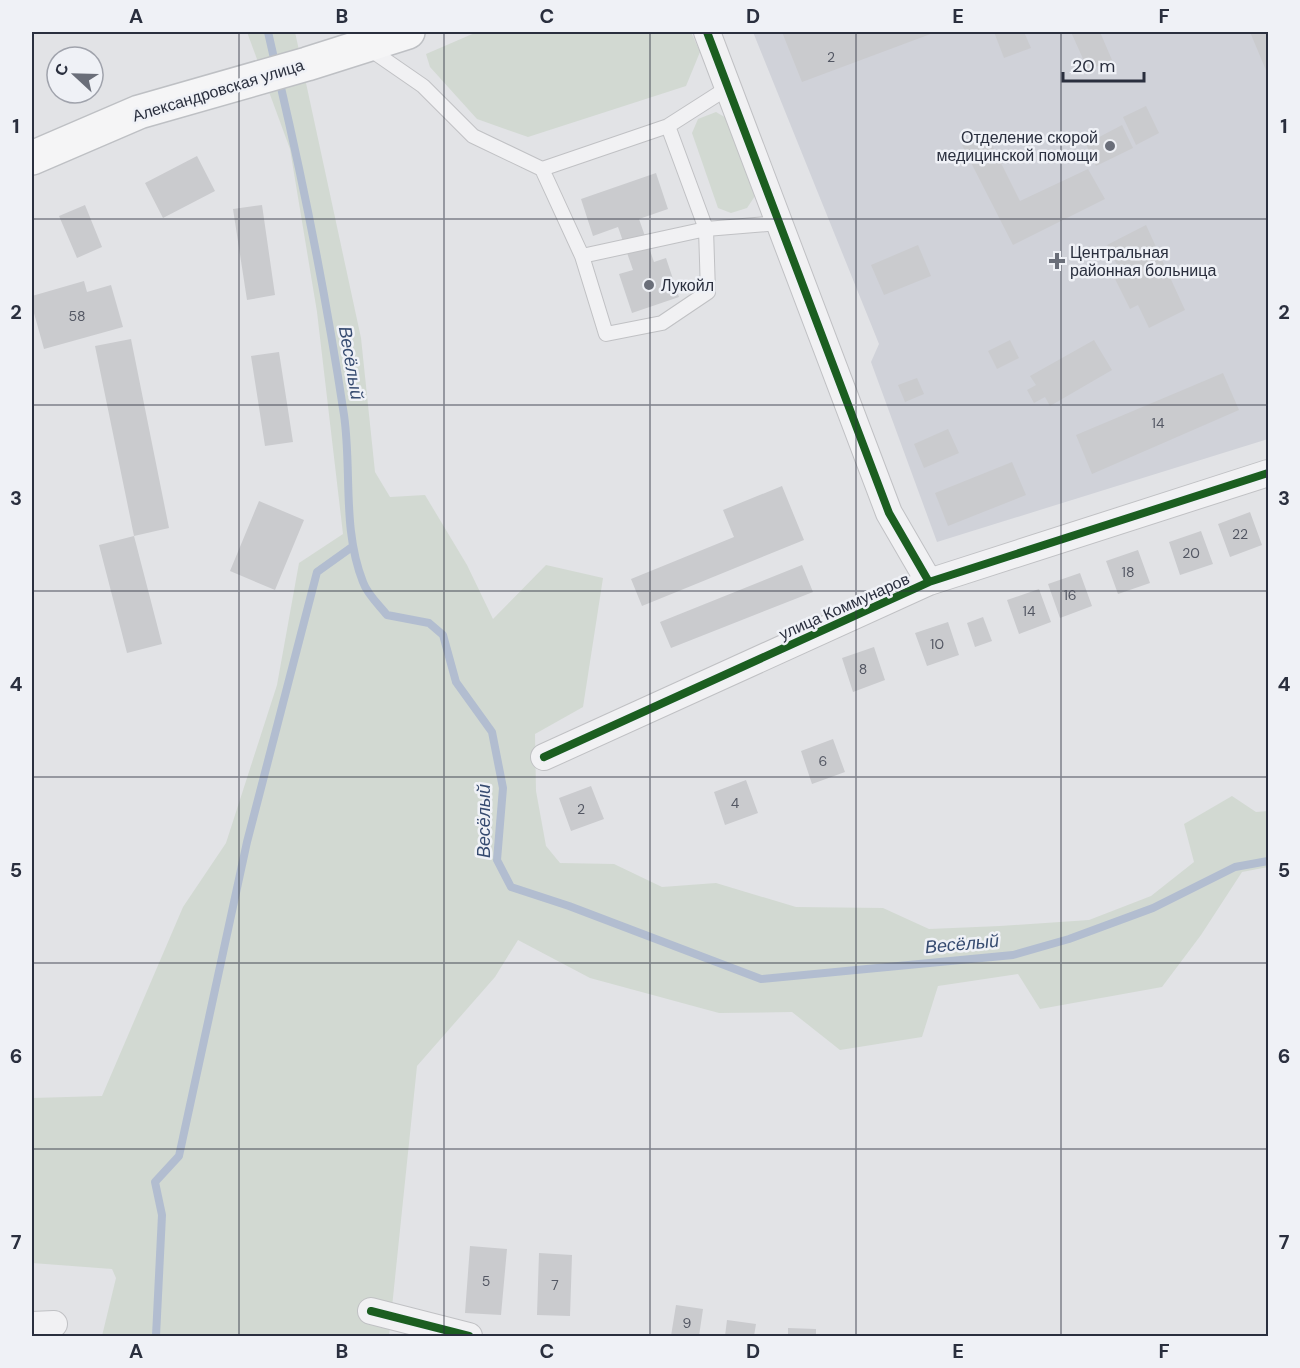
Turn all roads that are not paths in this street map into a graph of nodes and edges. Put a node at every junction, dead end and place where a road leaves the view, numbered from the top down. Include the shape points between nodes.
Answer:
1 (408, 32) edge
2 (707, 32) edge
3 (365, 45) junction
4 (729, 87) junction
5 (668, 126) junction
6 (33, 152) edge
7 (542, 169) junction
8 (779, 223) junction
9 (706, 230) junction
10 (582, 256) junction
11 (1269, 473) edge
12 (929, 582) junction
13 (544, 757) dead end
14 (371, 1311) dead end
15 (469, 1336) edge

1 - 3 main road, Александровская улица
2 - 4 street
3 - 6 main road, Александровская улица via 139,112
3 - 7 lane via 423,86 473,136
4 - 5 lane
4 - 8 street
5 - 7 lane
5 - 9 lane
7 - 10 lane
8 - 9 lane
8 - 12 street via 889,513
9 - 10 lane
9 - 10 lane via 708,292 662,323 606,334
11 - 12 street, улица Коммунаров
12 - 13 street, улица Коммунаров
14 - 15 street

